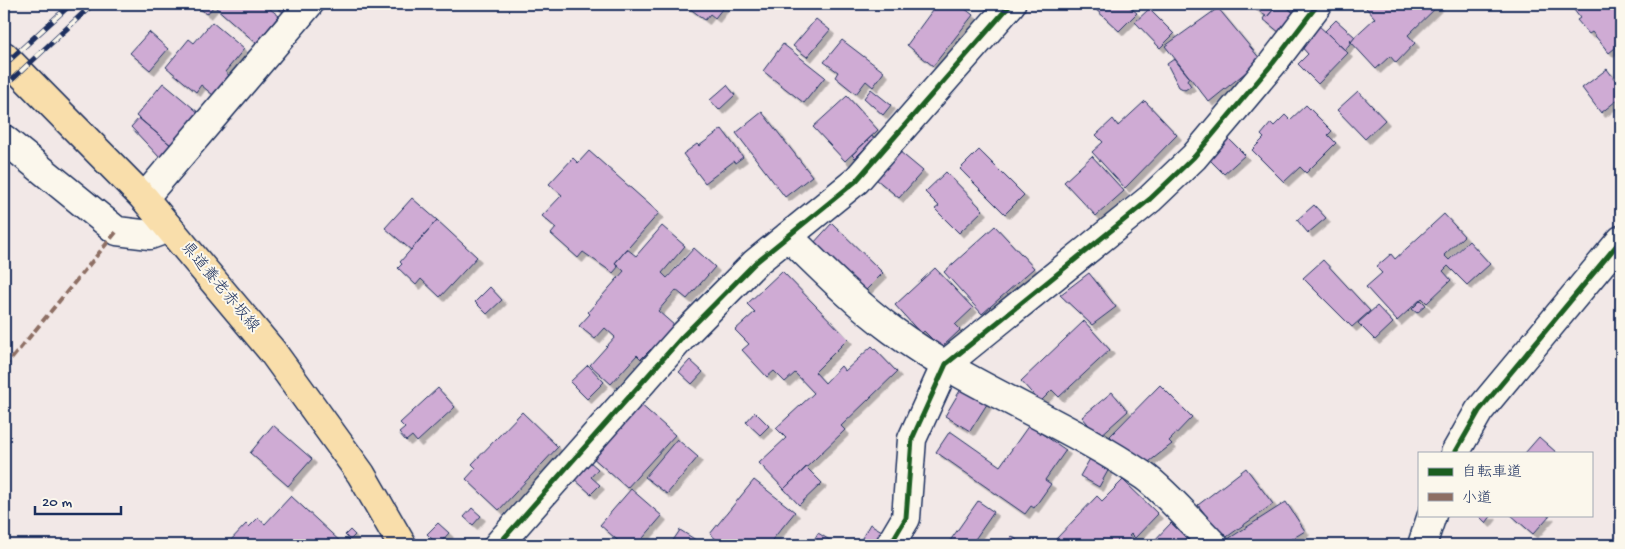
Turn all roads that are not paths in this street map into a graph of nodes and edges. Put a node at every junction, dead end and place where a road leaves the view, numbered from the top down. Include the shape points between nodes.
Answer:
1 (309, 4) edge
2 (1011, 4) edge
3 (1318, 4) edge
4 (4, 56) edge
5 (4, 139) edge
6 (144, 198) junction
7 (169, 228) junction
8 (788, 236) junction
9 (1621, 240) edge
10 (946, 364) junction
11 (1456, 452) edge
12 (1432, 516) edge
13 (402, 545) edge
14 (498, 545) edge
15 (890, 545) edge
16 (1214, 545) edge
17 (1422, 545) edge

1 - 6 street
2 - 8 street via 856,182
3 - 10 street via 1194,157 1150,198
4 - 6 main road, 県道養老赤坂線
5 - 7 street via 117,231 150,235
6 - 7 main road, 県道養老赤坂線
7 - 13 main road, 県道養老赤坂線 via 277,359 361,474
8 - 10 street via 892,330
8 - 14 street via 755,263 684,335
9 - 11 street via 1479,411
10 - 15 street via 912,439 906,518
10 - 16 street via 1117,458 1146,478
12 - 17 street

